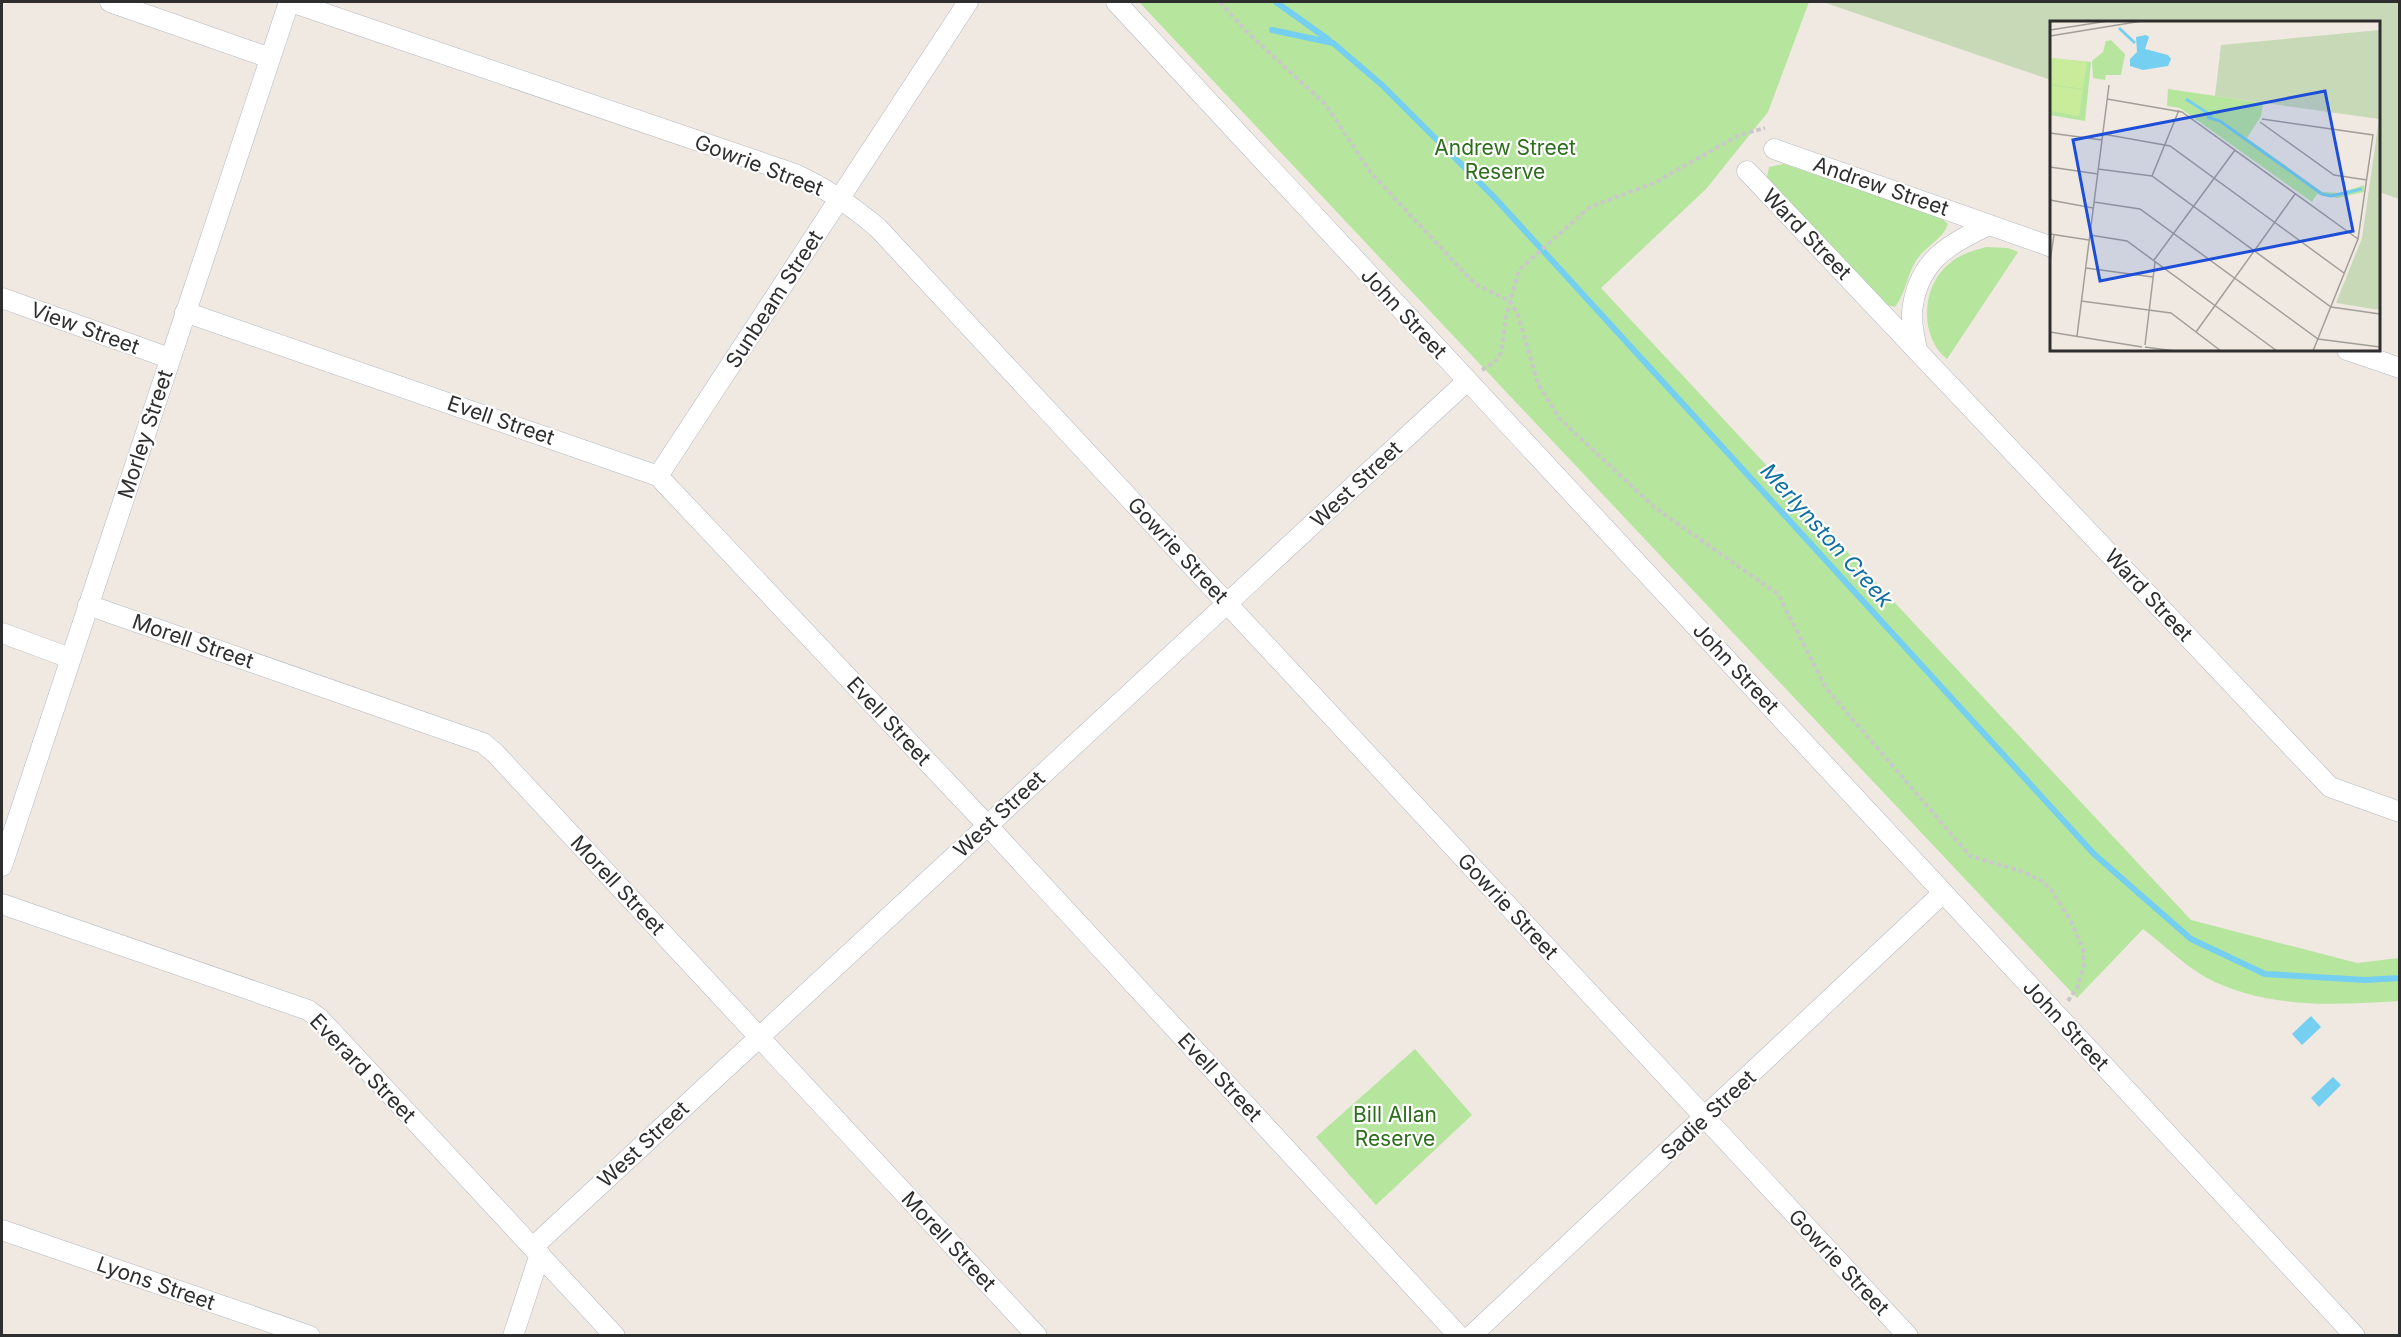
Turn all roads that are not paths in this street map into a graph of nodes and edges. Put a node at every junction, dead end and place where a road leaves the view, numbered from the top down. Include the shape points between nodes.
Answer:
1 (110, 2) edge
2 (290, 2) edge
3 (968, 2) edge
4 (1116, 2) edge
5 (270, 58) junction
6 (1774, 149) dead end
7 (1747, 171) dead end
8 (840, 198) junction
9 (1987, 226) junction
10 (2050, 246) edge
11 (2, 298) edge
12 (185, 312) junction
13 (1917, 350) junction
14 (2350, 351) edge
15 (169, 358) junction
16 (2400, 368) edge
17 (1467, 381) junction
18 (658, 476) junction
19 (1226, 603) junction
20 (88, 605) junction
21 (2, 633) edge
22 (70, 658) junction
23 (2400, 812) edge
24 (987, 825) junction
25 (2, 866) edge
26 (1943, 893) junction
27 (2, 903) edge
28 (759, 1037) junction
29 (1705, 1118) junction
30 (2, 1230) edge
31 (536, 1251) junction
32 (309, 1335) edge
33 (513, 1335) edge
34 (615, 1335) edge
35 (1037, 1335) edge
36 (1459, 1335) edge
37 (1471, 1335) edge
38 (1908, 1335) edge
39 (2355, 1335) edge

1 - 5 street
2 - 5 street, Morley Street
2 - 8 street, Gowrie Street via 795,174
3 - 8 street, Sunbeam Street
4 - 17 street, John Street
5 - 12 street, Morley Street
6 - 9 street, Andrew Street via 1955,211
7 - 13 street, Ward Street
8 - 18 street, Sunbeam Street
8 - 19 street, Gowrie Street via 878,228
9 - 10 street, Andrew Street
9 - 13 street, Andrew Street via 1958,239 1925,267 1912,313
11 - 15 street, View Street
12 - 15 street, Morley Street
12 - 18 street, Evell Street
13 - 23 street, Ward Street via 2330,787
14 - 16 street
15 - 20 street, Morley Street
17 - 19 street, West Street
17 - 26 street, John Street
18 - 24 street, Evell Street
19 - 24 street, West Street
19 - 29 street, Gowrie Street
20 - 22 street, Morley Street
20 - 28 street, Morell Street via 483,743
21 - 22 street
22 - 25 street, Morley Street
24 - 28 street, West Street
24 - 36 street, Evell Street
26 - 29 street, Sadie Street
26 - 39 street, John Street
27 - 31 street, Everard Street via 308,1010
28 - 31 street, West Street
28 - 35 street, Morell Street
29 - 37 street, Sadie Street
29 - 38 street, Gowrie Street
30 - 32 street, Lyons Street
31 - 33 street, West Street
31 - 34 street, Everard Street

